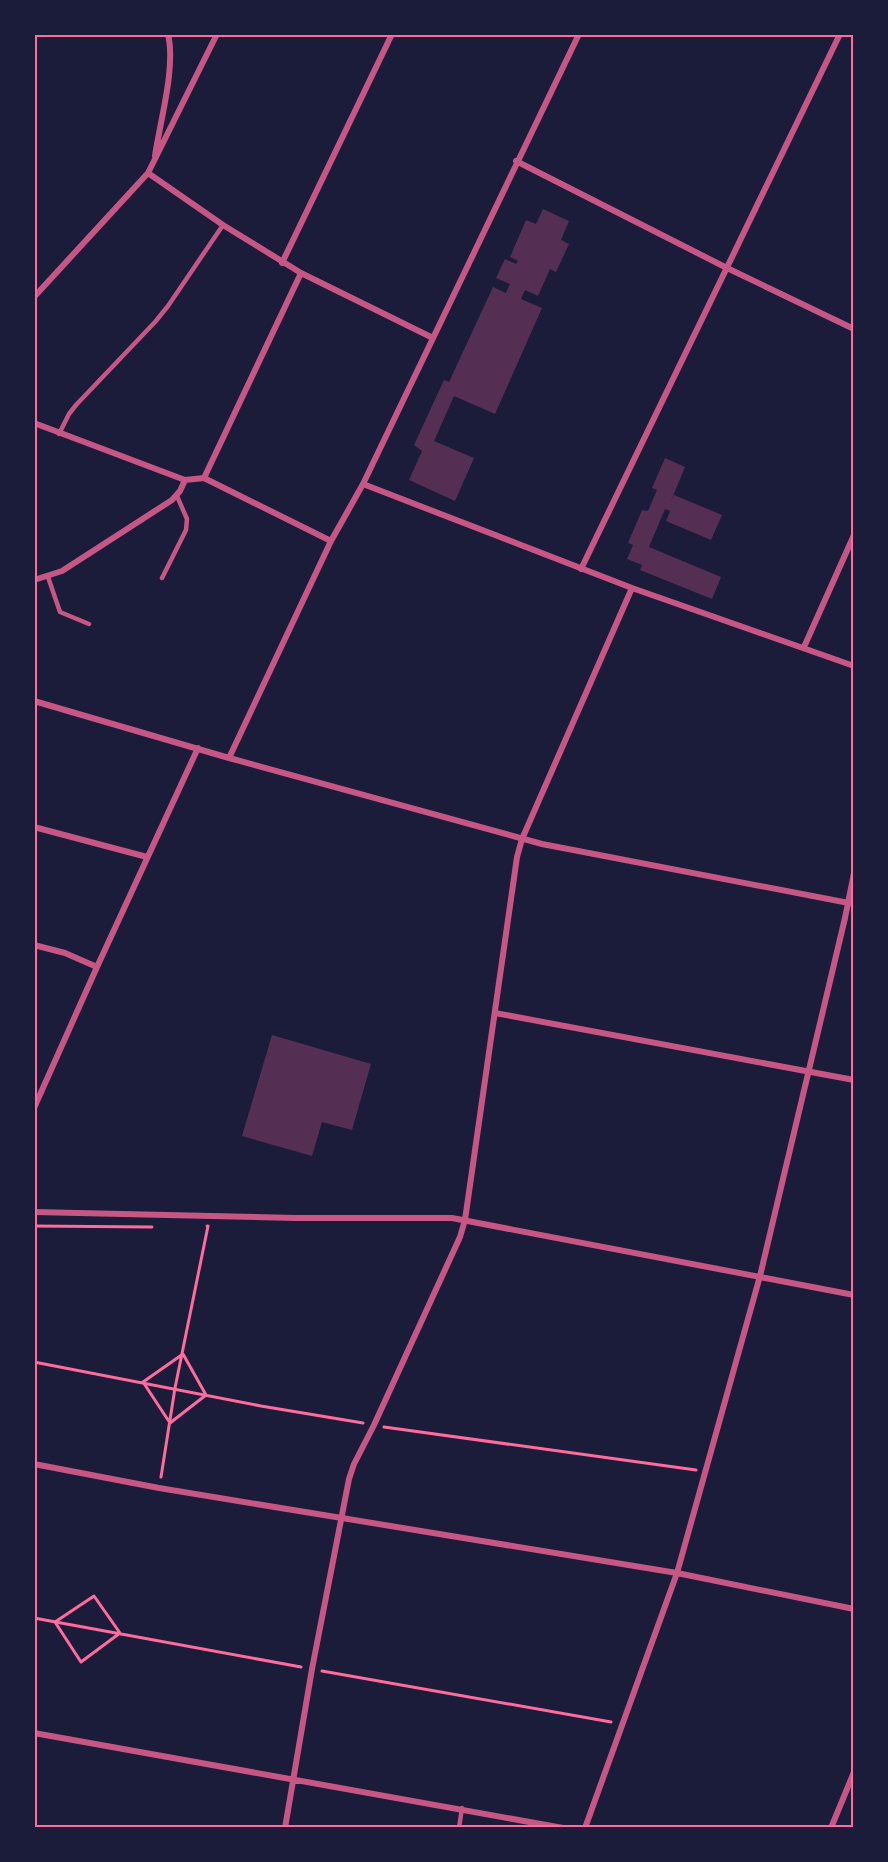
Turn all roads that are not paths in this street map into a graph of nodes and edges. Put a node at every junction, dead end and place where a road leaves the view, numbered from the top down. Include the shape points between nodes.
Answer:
1 (168, 34) edge
2 (217, 34) edge
3 (392, 34) edge
4 (579, 34) edge
5 (840, 34) edge
6 (154, 161) junction
7 (516, 161) junction
8 (148, 173) junction
9 (223, 225) junction
10 (282, 263) junction
11 (727, 268) junction
12 (301, 273) junction
13 (34, 297) edge
14 (854, 329) edge
15 (433, 338) junction
16 (34, 423) edge
17 (59, 434) junction
18 (204, 478) junction
19 (185, 480) junction
20 (363, 484) junction
21 (177, 496) junction
22 (854, 535) edge
23 (331, 541) junction
24 (581, 569) junction
25 (48, 577) junction
26 (162, 578) dead end
27 (34, 580) edge
28 (632, 588) junction
29 (89, 624) dead end
30 (804, 648) junction
31 (854, 666) edge
32 (34, 700) edge
33 (198, 748) junction
34 (229, 758) junction
35 (34, 827) edge
36 (522, 839) junction
37 (147, 857) junction
38 (854, 873) edge
39 (851, 903) edge
40 (34, 945) edge
41 (97, 967) junction
42 (495, 1013) junction
43 (807, 1072) junction
44 (854, 1080) edge
45 (34, 1108) edge
46 (34, 1212) edge
47 (465, 1220) junction
48 (760, 1276) junction
49 (854, 1294) edge
50 (34, 1464) edge
51 (340, 1516) junction
52 (677, 1573) junction
53 (854, 1609) edge
54 (34, 1733) edge
55 (854, 1772) edge
56 (293, 1779) junction
57 (462, 1808) junction
58 (285, 1827) edge
59 (459, 1827) edge
60 (563, 1827) edge
61 (585, 1827) edge
62 (831, 1827) edge

1 - 6 street via 168,77
2 - 6 street
3 - 10 street
4 - 7 street
5 - 11 street
6 - 8 street
7 - 11 street
7 - 15 street
8 - 9 street
8 - 13 street
9 - 10 street
9 - 17 lane via 168,306 76,405
10 - 12 street
11 - 14 street
11 - 24 street
12 - 15 street
12 - 18 street
15 - 20 street
16 - 17 street
17 - 19 street
18 - 19 street
18 - 23 street
19 - 21 street
20 - 23 street
20 - 24 street
21 - 25 street
21 - 26 lane via 187,519 186,530
22 - 30 street
23 - 34 street
24 - 28 street
25 - 27 street
25 - 29 lane via 60,612
28 - 30 street
28 - 36 street
30 - 31 street
32 - 33 street
33 - 34 street
33 - 37 street
34 - 36 street
35 - 37 street
36 - 39 street
36 - 42 street
37 - 41 street
38 - 39 street
39 - 43 street
40 - 41 street
41 - 45 street
42 - 43 street
42 - 47 street
43 - 44 street
43 - 48 street
46 - 47 street
47 - 48 street
47 - 51 street via 354,1464
48 - 49 street
48 - 52 street
50 - 51 street
51 - 52 street
51 - 56 street
52 - 53 street
52 - 61 street
54 - 56 street
55 - 62 street
56 - 57 street
56 - 58 street
57 - 59 lane
57 - 60 street

